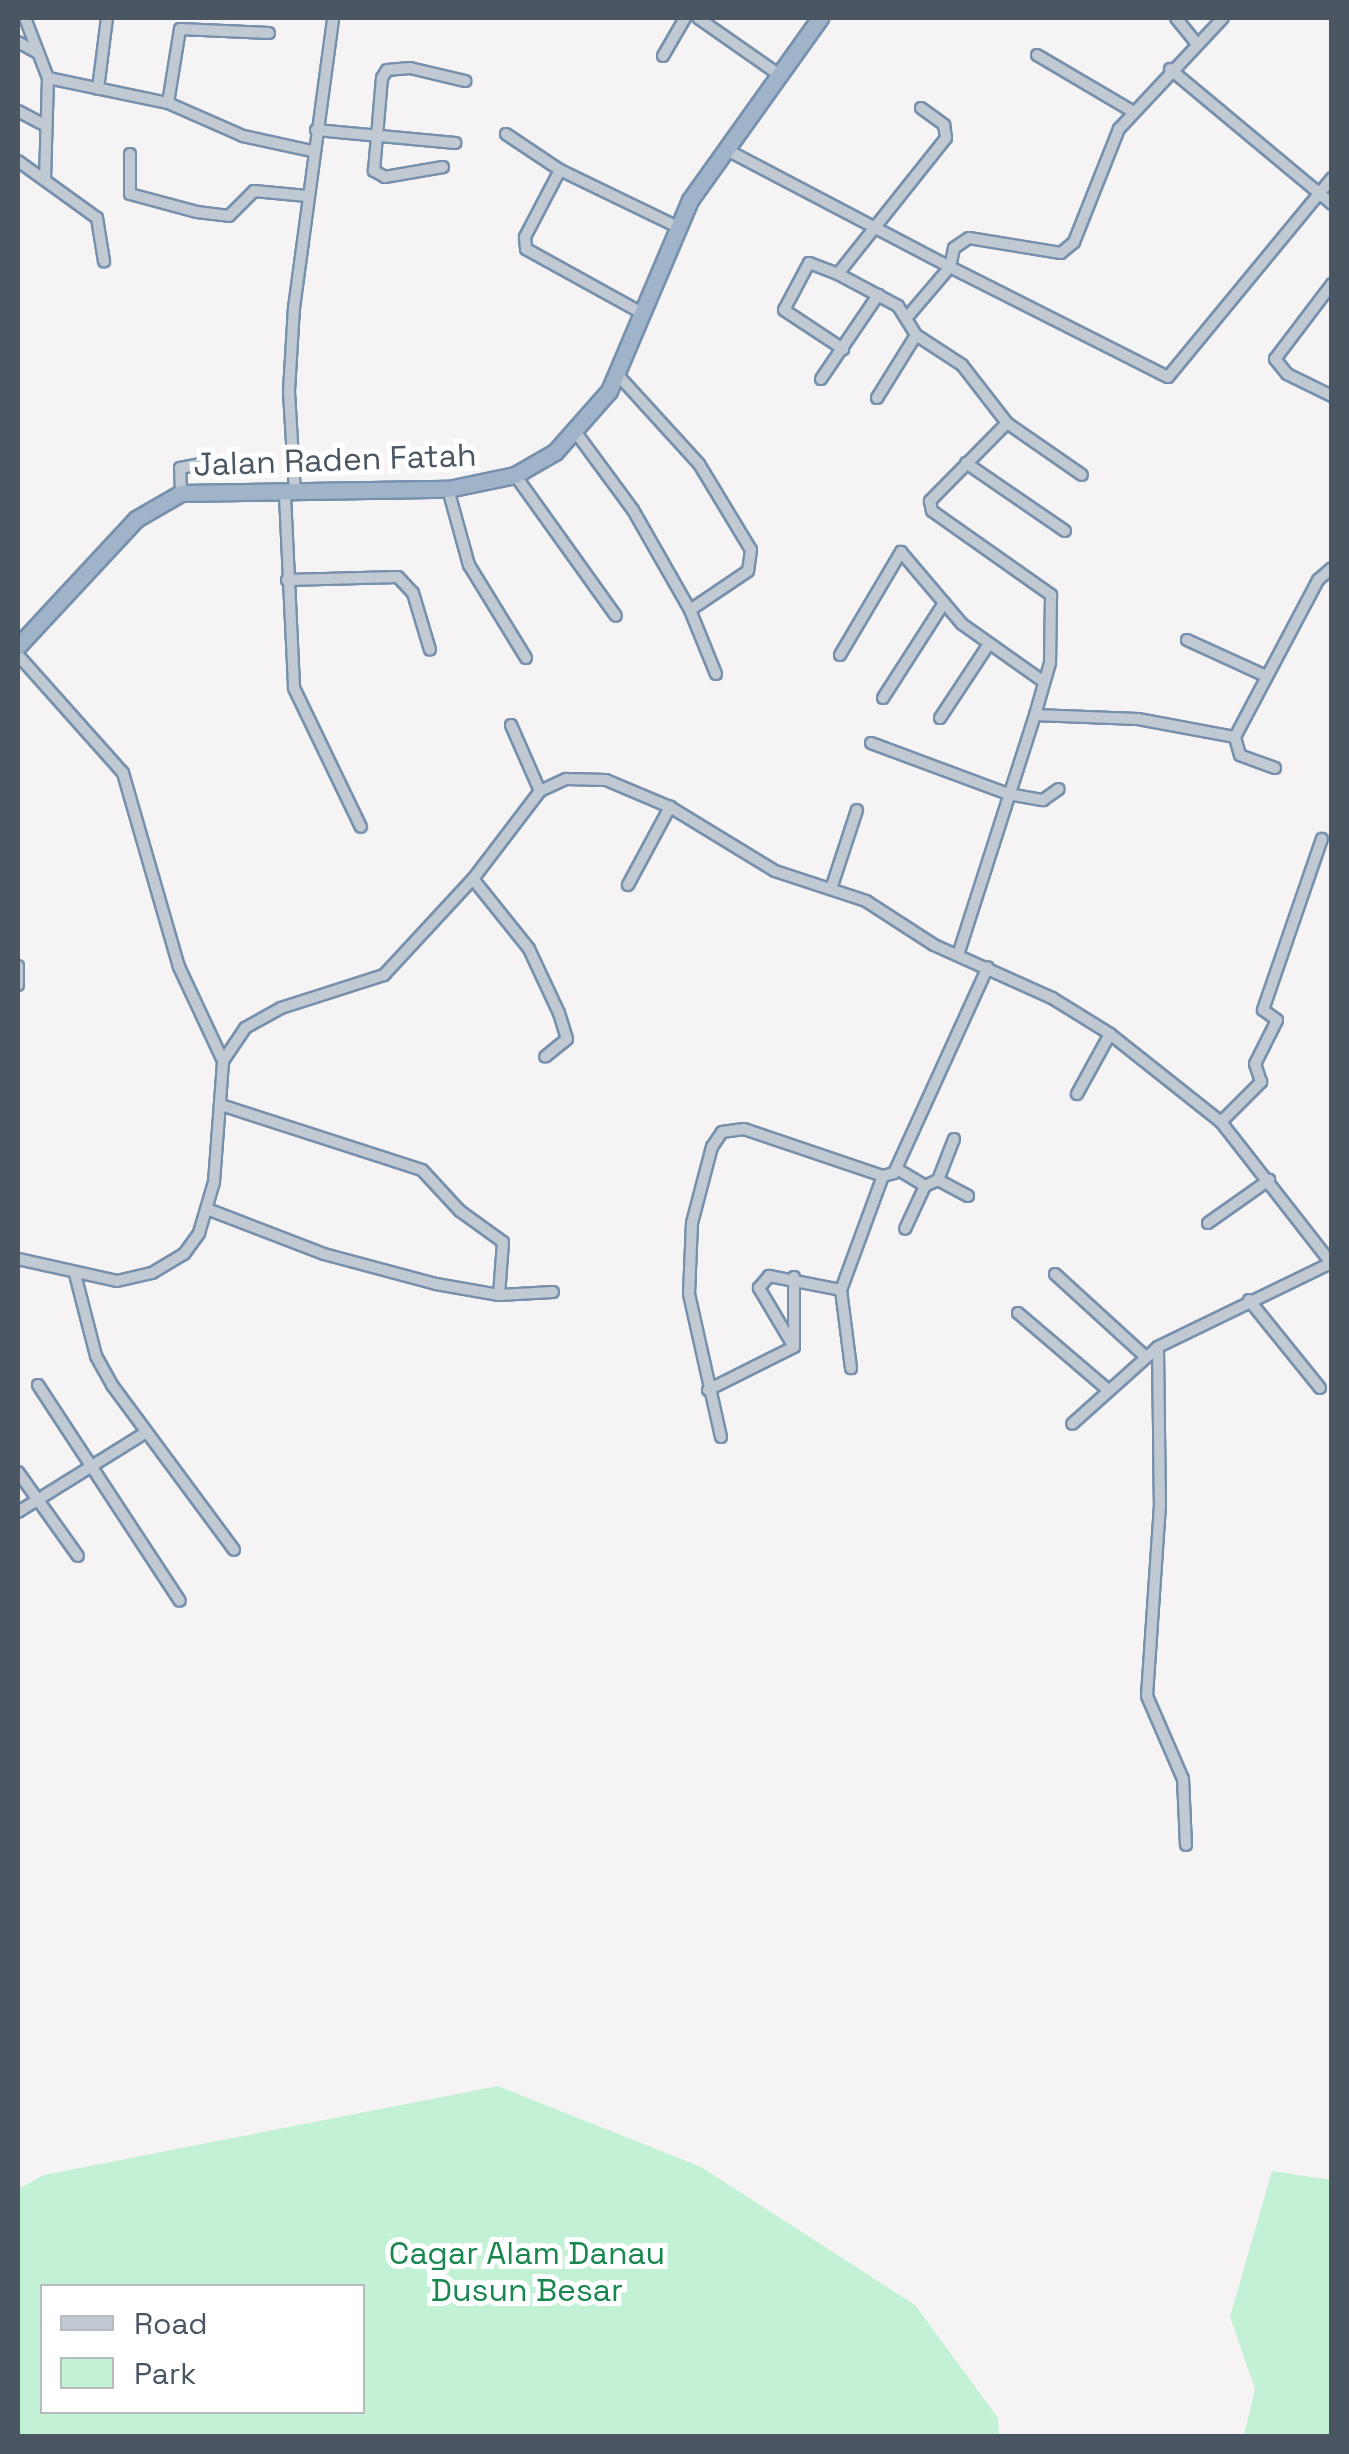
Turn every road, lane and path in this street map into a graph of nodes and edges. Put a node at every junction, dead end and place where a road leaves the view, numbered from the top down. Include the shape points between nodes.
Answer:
1 (24, 18) edge
2 (108, 18) edge
3 (333, 18) edge
4 (684, 18) edge
5 (698, 18) edge
6 (820, 18) edge
7 (1176, 18) edge
8 (1224, 18) edge
9 (269, 33) dead end
10 (18, 42) edge
11 (1196, 44) junction
12 (39, 53) junction
13 (1037, 55) dead end
14 (663, 56) dead end
15 (1170, 69) junction
16 (778, 74) junction
17 (48, 78) junction
18 (464, 81) dead end
19 (98, 89) junction
20 (168, 103) junction
21 (921, 108) dead end
22 (1132, 111) junction
23 (18, 112) edge
24 (46, 126) junction
25 (316, 130) junction
26 (506, 134) dead end
27 (373, 135) junction
28 (455, 144) dead end
29 (727, 150) junction
30 (312, 151) junction
31 (130, 154) dead end
32 (18, 161) edge
33 (443, 168) dead end
34 (560, 170) junction
35 (1332, 178) edge
36 (45, 179) junction
37 (1319, 193) junction
38 (307, 196) junction
39 (1332, 204) edge
40 (876, 223) junction
41 (676, 226) junction
42 (104, 262) dead end
43 (950, 267) junction
44 (838, 274) junction
45 (1332, 284) edge
46 (878, 295) junction
47 (640, 312) junction
48 (910, 315) junction
49 (916, 335) junction
50 (843, 350) junction
51 (618, 374) junction
52 (821, 378) dead end
53 (1332, 396) edge
54 (877, 398) dead end
55 (1007, 422) junction
56 (577, 434) junction
57 (215, 461) dead end
58 (966, 463) junction
59 (515, 475) junction
60 (1082, 475) dead end
61 (448, 489) junction
62 (181, 492) junction
63 (290, 495) junction
64 (1065, 531) dead end
65 (1332, 568) edge
66 (287, 580) junction
67 (944, 603) junction
68 (690, 610) junction
69 (616, 616) dead end
70 (1186, 640) dead end
71 (988, 644) junction
72 (18, 646) edge
73 (430, 650) dead end
74 (18, 655) edge
75 (840, 655) dead end
76 (526, 658) dead end
77 (716, 674) dead end
78 (1266, 676) junction
79 (1044, 682) junction
80 (883, 698) dead end
81 (1035, 715) junction
82 (940, 718) dead end
83 (511, 725) dead end
84 (1235, 736) junction
85 (871, 743) dead end
86 (1274, 768) dead end
87 (1058, 789) dead end
88 (540, 791) junction
89 (1008, 794) junction
90 (670, 807) junction
91 (858, 810) dead end
92 (361, 827) dead end
93 (1322, 838) dead end
94 (473, 879) junction
95 (628, 885) dead end
96 (831, 889) junction
97 (958, 955) junction
98 (18, 966) edge
99 (988, 967) junction
100 (18, 985) edge
101 (1110, 1034) junction
102 (544, 1057) dead end
103 (223, 1061) junction
104 (1077, 1094) dead end
105 (221, 1105) junction
106 (1221, 1122) junction
107 (954, 1139) dead end
108 (897, 1170) junction
109 (883, 1176) junction
110 (938, 1180) junction
111 (1269, 1180) junction
112 (925, 1186) junction
113 (968, 1196) dead end
114 (207, 1209) junction
115 (1208, 1223) dead end
116 (904, 1230) dead end
117 (18, 1259) edge
118 (75, 1274) junction
119 (1055, 1274) dead end
120 (794, 1277) junction
121 (841, 1290) junction
122 (553, 1292) dead end
123 (499, 1295) junction
124 (1249, 1300) junction
125 (1018, 1313) dead end
126 (1158, 1346) junction
127 (794, 1347) junction
128 (1146, 1357) junction
129 (851, 1368) dead end
130 (38, 1384) dead end
131 (1320, 1388) dead end
132 (708, 1390) junction
133 (1108, 1390) junction
134 (1072, 1424) dead end
135 (144, 1433) junction
136 (721, 1437) dead end
137 (90, 1467) junction
138 (18, 1472) edge
139 (36, 1500) junction
140 (18, 1512) edge
141 (234, 1550) dead end
142 (78, 1556) dead end
143 (180, 1602) dead end
144 (1186, 1845) dead end

1 - 12 street
2 - 19 street
3 - 25 street
4 - 14 street
5 - 16 street
6 - 16 highway, Jalan Raden Fatah
7 - 11 street
8 - 11 street
9 - 20 street via 180,29
10 - 12 street
11 - 15 street
12 - 17 street
13 - 22 street
15 - 22 street
15 - 37 street
16 - 29 highway, Jalan Raden Fatah
17 - 19 street
17 - 24 street
18 - 27 street via 410,68 388,70
19 - 20 street
20 - 30 street via 243,136
21 - 40 street via 944,125 946,138
22 - 43 street via 1111,142 1068,249 1054,254 969,238 954,248
23 - 24 street
24 - 36 street
25 - 27 street
25 - 30 street
26 - 34 street
27 - 28 street
27 - 33 street via 378,176
29 - 40 street
29 - 41 highway, Jalan Raden Fatah
30 - 38 street
31 - 38 street via 130,194 196,212 230,216 254,191
32 - 36 street
34 - 41 street
34 - 47 street via 525,236 526,250
35 - 37 street
36 - 42 street via 97,218
37 - 39 street
37 - 43 street via 1168,377
38 - 63 street via 289,390
40 - 43 street
40 - 44 street
41 - 47 highway, Jalan Raden Fatah
43 - 48 street
44 - 46 street
44 - 50 street via 809,263 784,307
45 - 53 street via 1274,358 1287,374
46 - 48 street
46 - 50 street
47 - 51 highway, Jalan Raden Fatah
48 - 49 street
49 - 54 street
49 - 55 street via 962,365
50 - 52 street
51 - 56 highway, Jalan Raden Fatah
51 - 68 street via 699,464 750,550 748,572
55 - 58 street
55 - 60 street
56 - 59 highway, Jalan Raden Fatah
56 - 68 street via 633,510
57 - 62 street via 180,468
58 - 64 street
58 - 79 street via 934,495 932,511 1051,594
59 - 61 highway, Jalan Raden Fatah
59 - 69 street
61 - 63 highway, Jalan Raden Fatah
61 - 76 street via 469,565
62 - 63 highway, Jalan Raden Fatah
62 - 72 highway, Jalan Raden Fatah via 136,519
63 - 66 street
65 - 78 street via 1318,580
66 - 73 street via 398,576 414,594
66 - 92 street via 296,695
67 - 71 street
67 - 75 street via 901,552
67 - 80 street
68 - 77 street
70 - 78 street
71 - 79 street
71 - 82 street
74 - 103 street via 123,773 179,967
78 - 84 street
79 - 81 street
81 - 84 street via 1138,719
81 - 89 street
83 - 88 street
84 - 86 street via 1240,755
85 - 89 street
87 - 89 street via 1043,800
88 - 90 street via 588,778
88 - 94 street
89 - 97 street
90 - 95 street
90 - 96 street via 775,870
91 - 96 street
93 - 106 street via 1264,1010 1278,1020 1255,1064 1261,1082
94 - 102 street via 529,949 559,1013 567,1039
94 - 103 street via 384,974 262,1016
96 - 97 street
97 - 99 street
98 - 100 street
99 - 101 street
99 - 108 street
101 - 104 street
101 - 106 street
103 - 105 street
105 - 114 street
105 - 123 street via 422,1170 460,1211 504,1242
106 - 111 street
107 - 110 street
108 - 109 street
108 - 112 street
109 - 121 street
109 - 132 street via 744,1129 722,1132 699,1183 688,1269
110 - 112 street
110 - 113 street
111 - 115 street
111 - 124 street via 1332,1263
112 - 116 street
114 - 118 street via 184,1254 152,1273 117,1281
114 - 123 street via 324,1254
117 - 118 street
118 - 135 street via 96,1356
119 - 128 street
120 - 121 street
120 - 127 street
120 - 127 street via 770,1276 760,1288
121 - 129 street
122 - 123 street
124 - 126 street
124 - 131 street
125 - 133 street
126 - 128 street
126 - 144 street via 1160,1505 1146,1696 1183,1778
127 - 132 street
128 - 133 street
130 - 137 street
132 - 136 street
133 - 134 street
135 - 137 street
135 - 141 street
137 - 139 street
137 - 143 street
138 - 139 street
139 - 140 street
139 - 142 street

